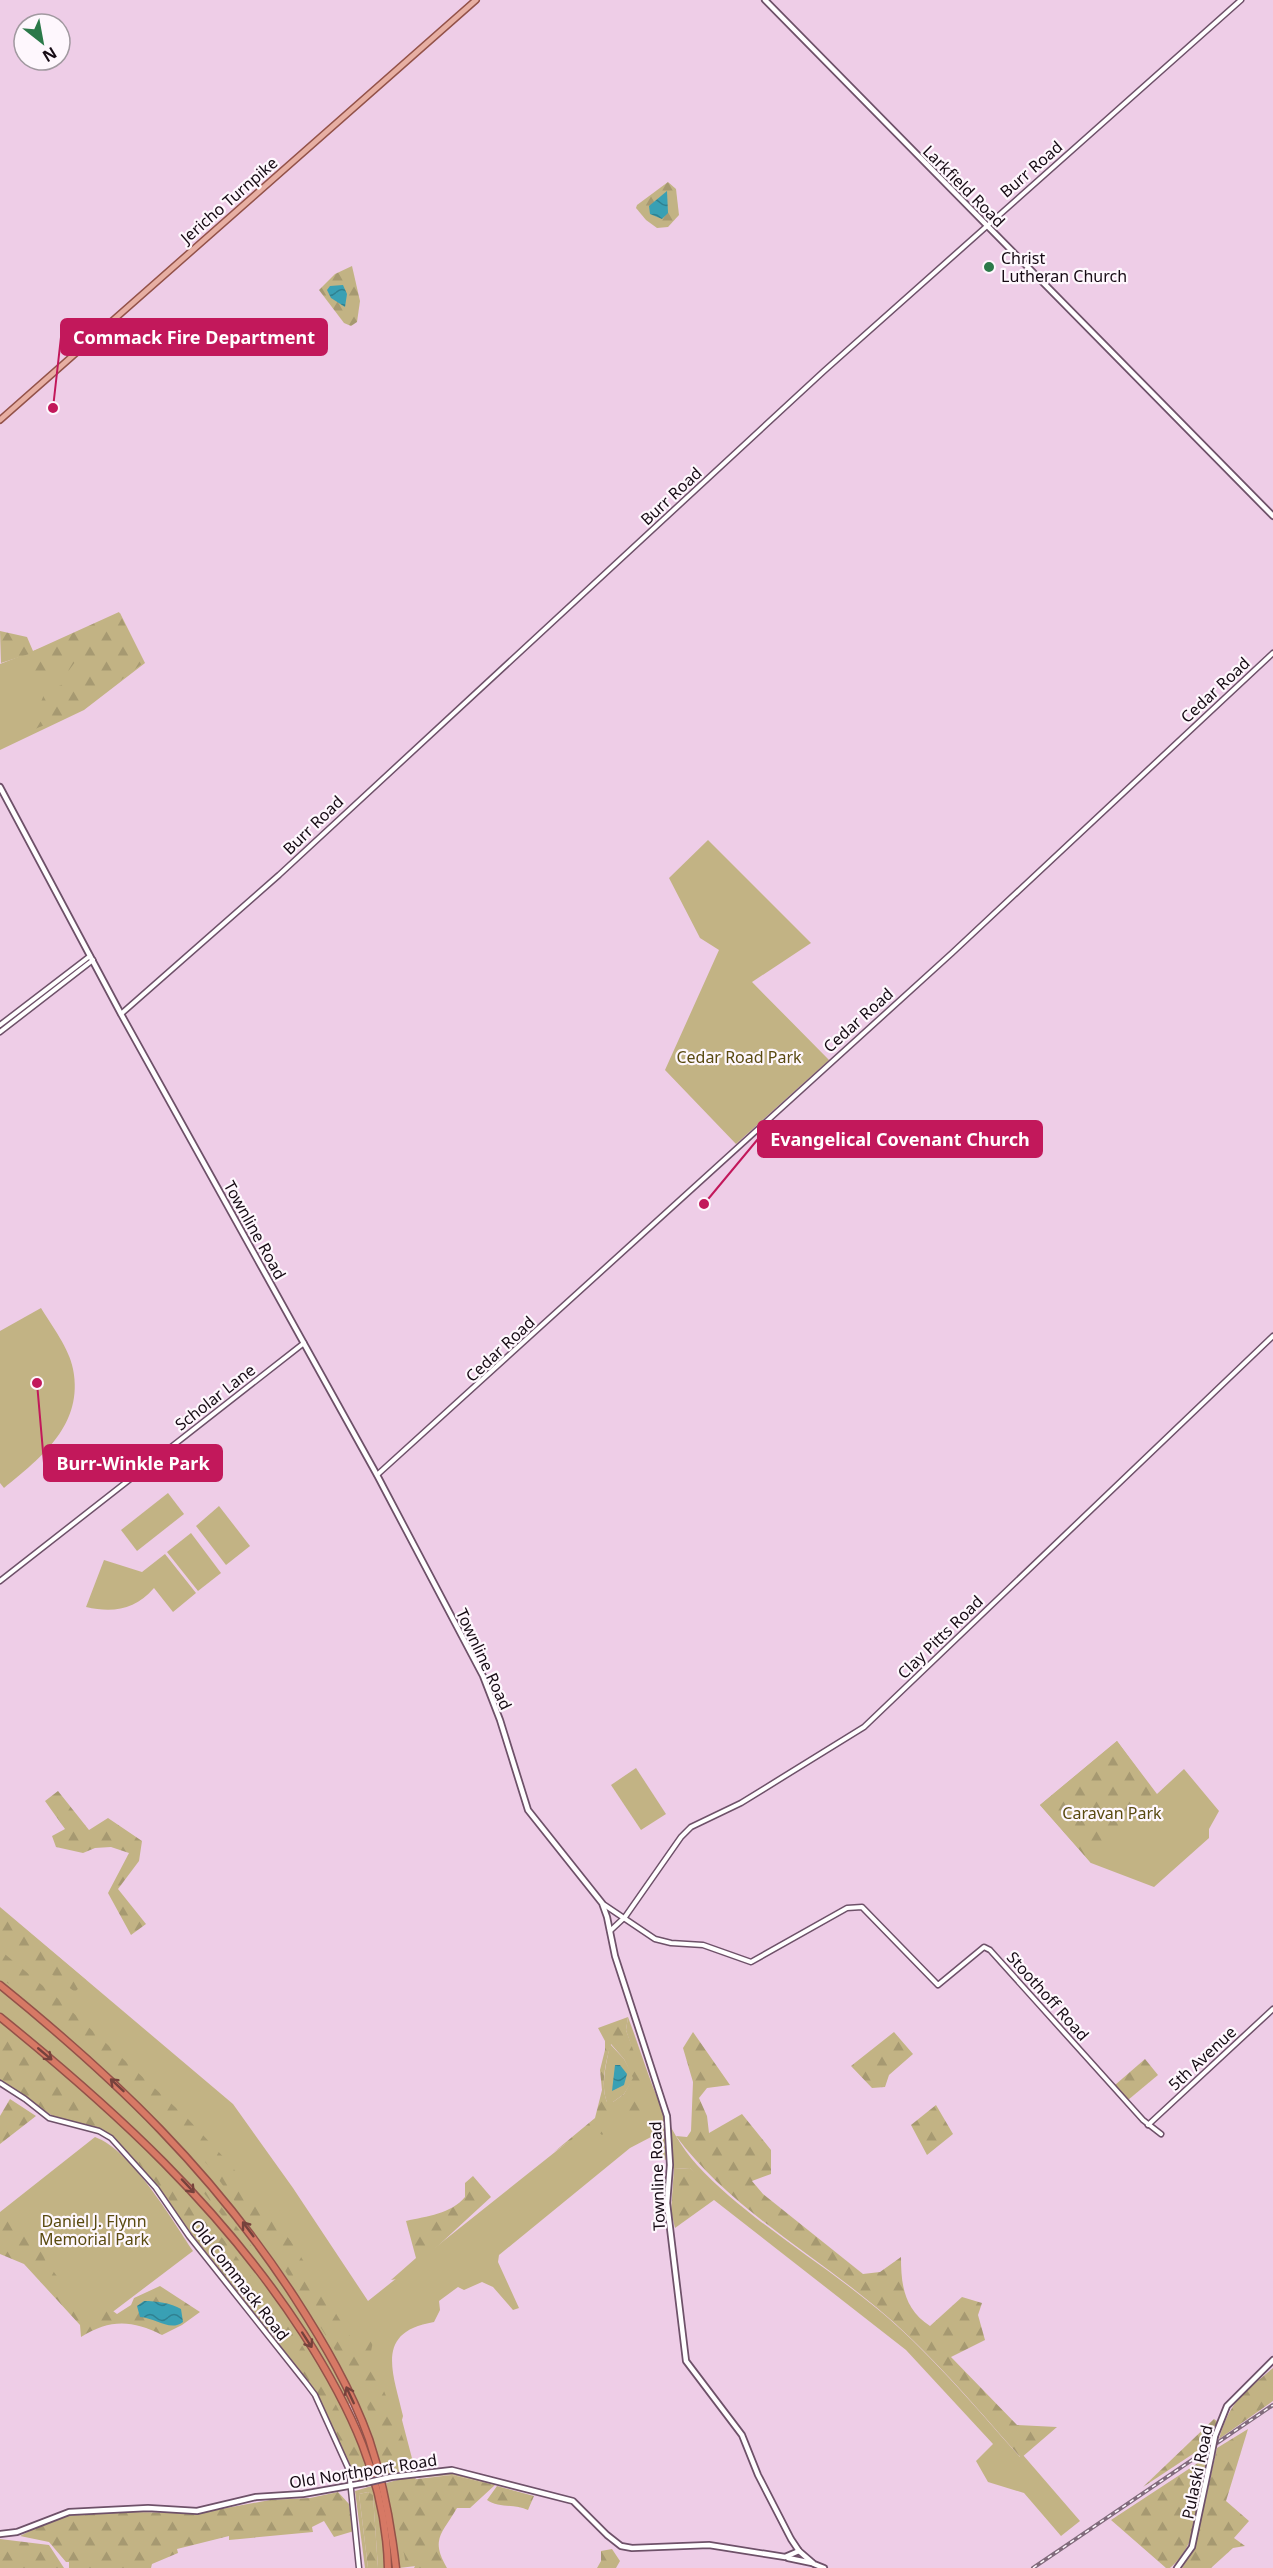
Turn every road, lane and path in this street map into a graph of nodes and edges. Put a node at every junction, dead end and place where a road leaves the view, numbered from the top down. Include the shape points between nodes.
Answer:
1 (476, 0) edge
2 (765, 0) edge
3 (1241, 0) edge
4 (986, 225) junction
5 (0, 420) edge
6 (1273, 516) edge
7 (1273, 653) edge
8 (0, 787) edge
9 (92, 958) junction
10 (121, 1014) junction
11 (0, 1025) edge
12 (0, 1032) edge
13 (1273, 1336) edge
14 (304, 1343) junction
15 (377, 1475) junction
16 (0, 1581) edge
17 (602, 1903) junction
18 (625, 1917) junction
19 (610, 1931) junction
20 (0, 1985) edge
21 (1273, 2009) edge
22 (0, 2017) edge
23 (0, 2083) edge
24 (1148, 2125) junction
25 (1161, 2134) dead end
26 (1273, 2360) edge
27 (352, 2485) junction
28 (0, 2534) edge
29 (799, 2551) junction
30 (785, 2557) junction
31 (814, 2564) junction
32 (359, 2568) edge
33 (388, 2568) edge
34 (396, 2568) edge
35 (824, 2568) edge
36 (1177, 2568) edge

1 - 5 main road, Jericho Turnpike
2 - 4 main road, Larkfield Road
3 - 4 street, Burr Road
4 - 6 main road, Larkfield Road
4 - 10 street, Burr Road via 279,875
7 - 15 street, Cedar Road via 951,953
8 - 9 main road, Townline Road
9 - 10 main road, Townline Road
9 - 11 street
9 - 12 street
10 - 14 main road, Townline Road
13 - 18 street, Clay Pitts Road via 864,1727 730,1808 691,1827
14 - 15 main road, Townline Road
14 - 16 street, Scholar Lane
15 - 17 main road, Townline Road via 483,1676 528,1810
17 - 18 street, Stoothoff Road
17 - 19 main road, Townline Road
18 - 19 street, Clay Pitts Road
18 - 24 street, Stoothoff Road via 662,1942 703,1945 751,1962 847,1908 862,1907 938,1985 984,1947
19 - 29 main road, Townline Road via 667,2116 667,2203 686,2361 742,2435 758,2475
34 -> 20 highway via 384,2489 369,2439 312,2324 267,2255 195,2164 128,2094
21 - 24 street, 5th Avenue
22 -> 33 highway via 162,2158 212,2213 289,2312 339,2391 367,2452 386,2527
23 - 27 street, Old Commack Road via 49,2118 99,2131 128,2156 315,2395
24 - 25 street, Stoothoff Road
26 - 36 main road, Pulaski Road, bridge via 1227,2406 1215,2436 1192,2547
27 - 28 main road, Old Northport Road via 256,2498 197,2511 148,2508 69,2512 17,2532
27 - 30 main road, Old Northport Road, bridge via 452,2470 573,2501 621,2546 709,2545
27 - 32 street, Old Commack Road
29 - 30 main road
29 - 31 main road, Townline Road
30 - 31 main road, Old Northport Road
31 - 35 main road, Townline Road

